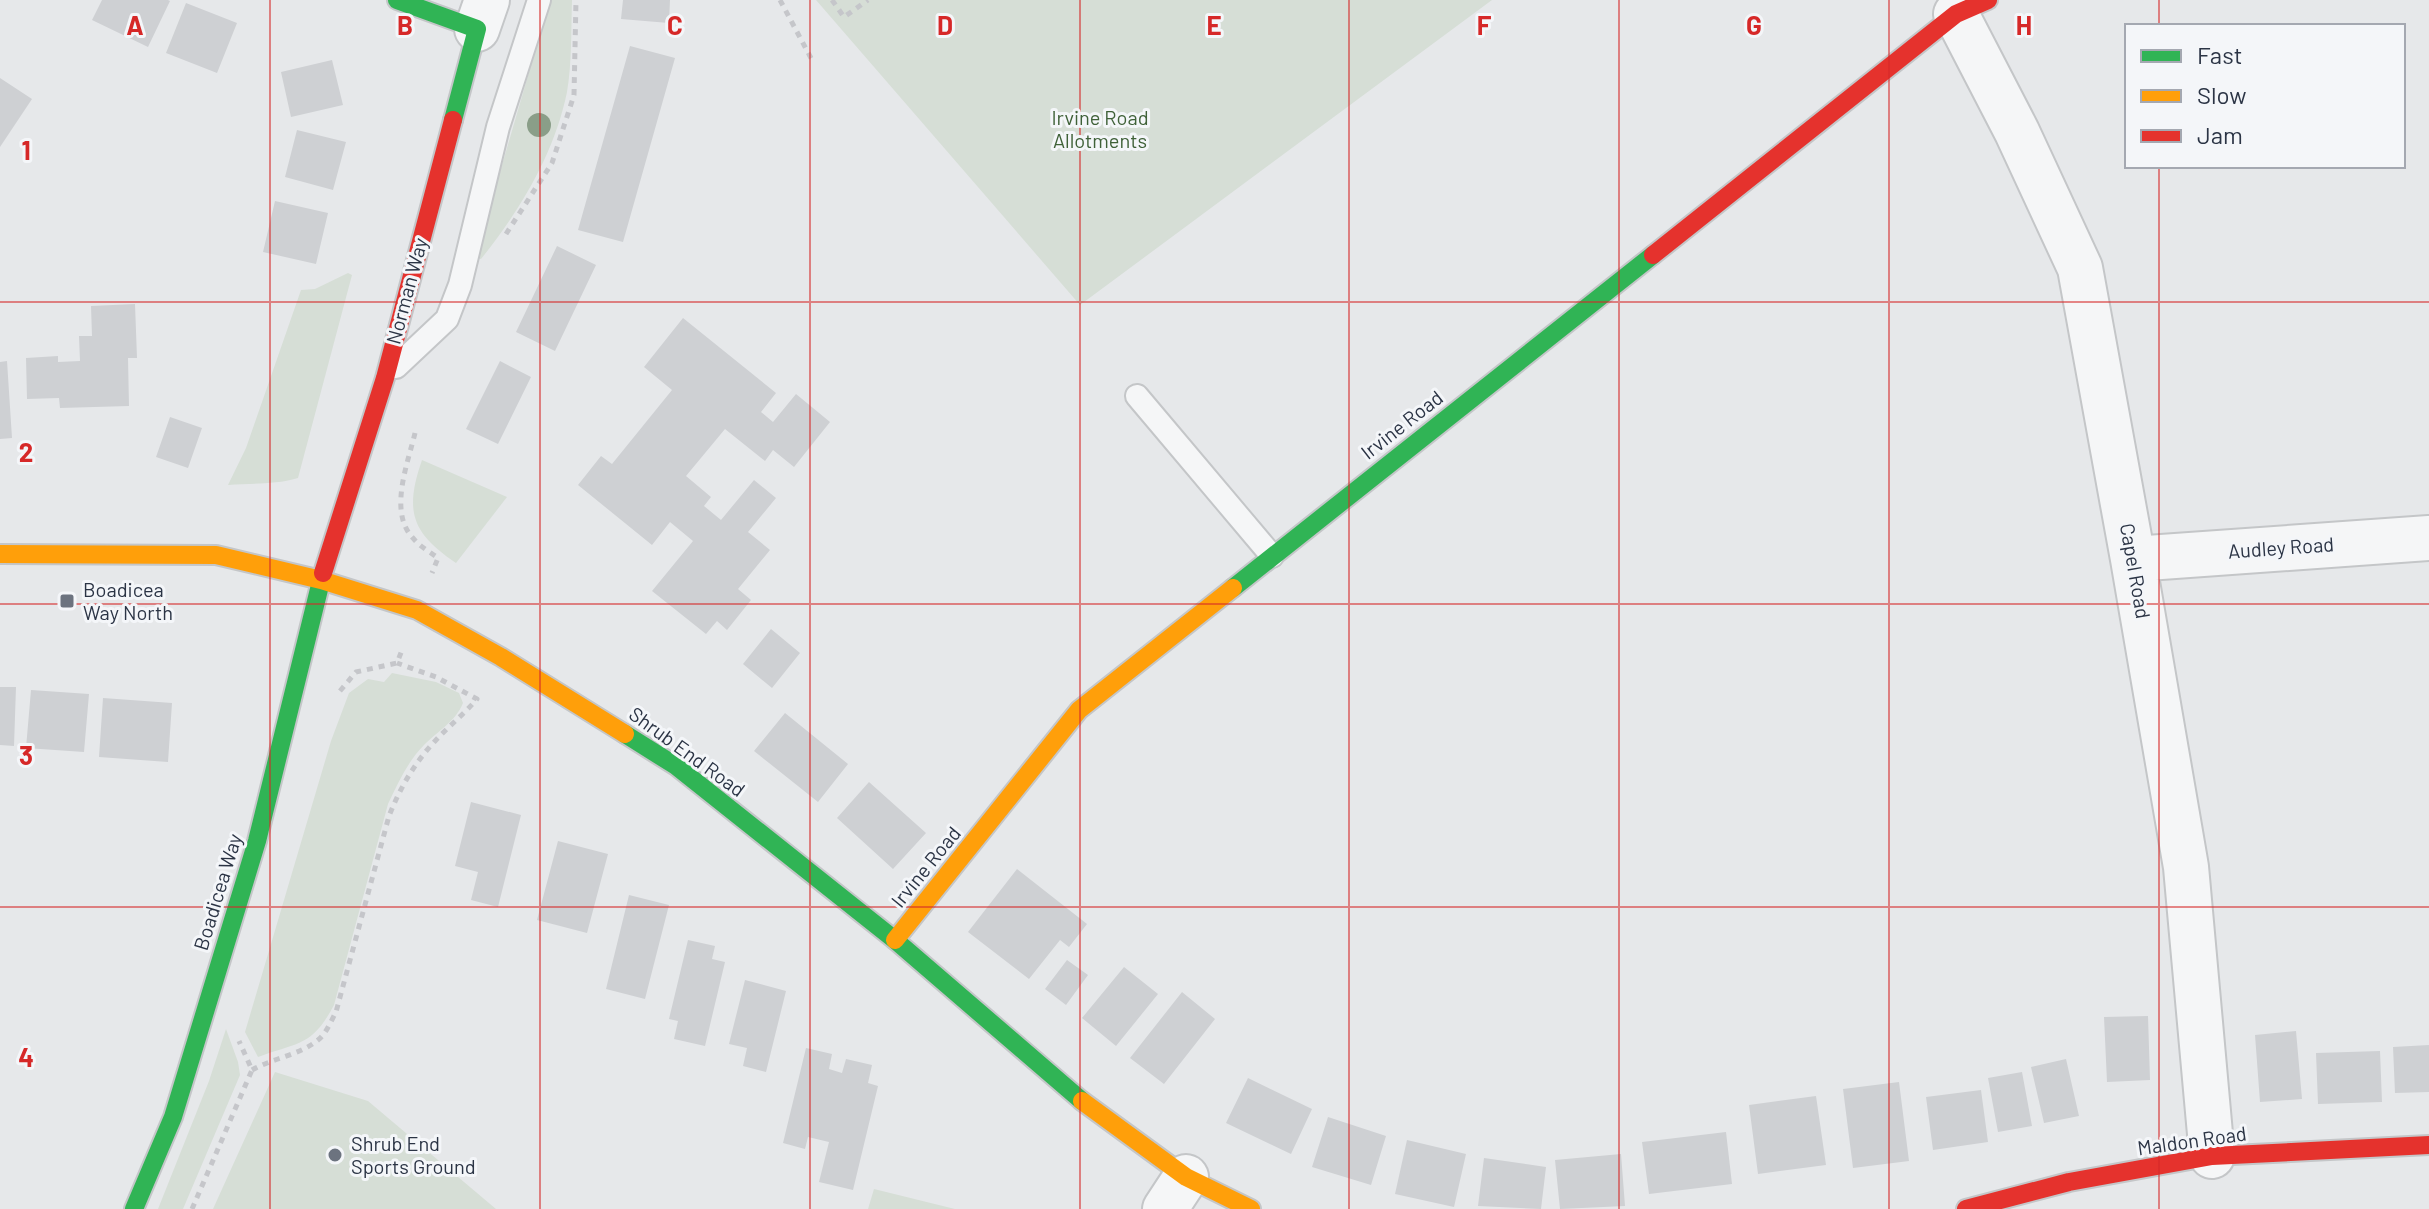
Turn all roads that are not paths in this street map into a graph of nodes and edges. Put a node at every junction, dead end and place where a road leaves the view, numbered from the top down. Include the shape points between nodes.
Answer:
1 (397, 0) edge
2 (539, 0) edge
3 (1972, 7) edge
4 (482, 14) edge
5 (385, 378) junction
6 (1137, 396) dead end
7 (2429, 538) edge
8 (0, 554) edge
9 (1272, 556) junction
10 (2133, 559) junction
11 (321, 580) junction
12 (895, 940) junction
13 (2429, 1145) edge
14 (2212, 1156) junction
15 (1175, 1193) edge
16 (134, 1209) edge
17 (1251, 1209) edge
18 (1966, 1209) edge

1 - 4 street
2 - 5 lane via 498,127 447,319
3 - 9 street, Irvine Road
3 - 10 street, Capel Road via 2017,132 2080,268
4 - 5 street, Norman Way
5 - 11 street, Norman Way
6 - 9 lane
7 - 10 street, Audley Road
8 - 11 street, Shrub End Road via 216,555
9 - 12 street, Irvine Road via 1079,710
10 - 14 street, Capel Road via 2186,867
11 - 12 street, Shrub End Road via 417,610 676,766
11 - 16 street, Boadicea Way via 257,841 173,1117
12 - 15 street, Shrub End Road via 1084,1103
13 - 14 street, Maldon Road
14 - 18 street, Maldon Road via 2069,1182
15 - 17 street, Shrub End Road

